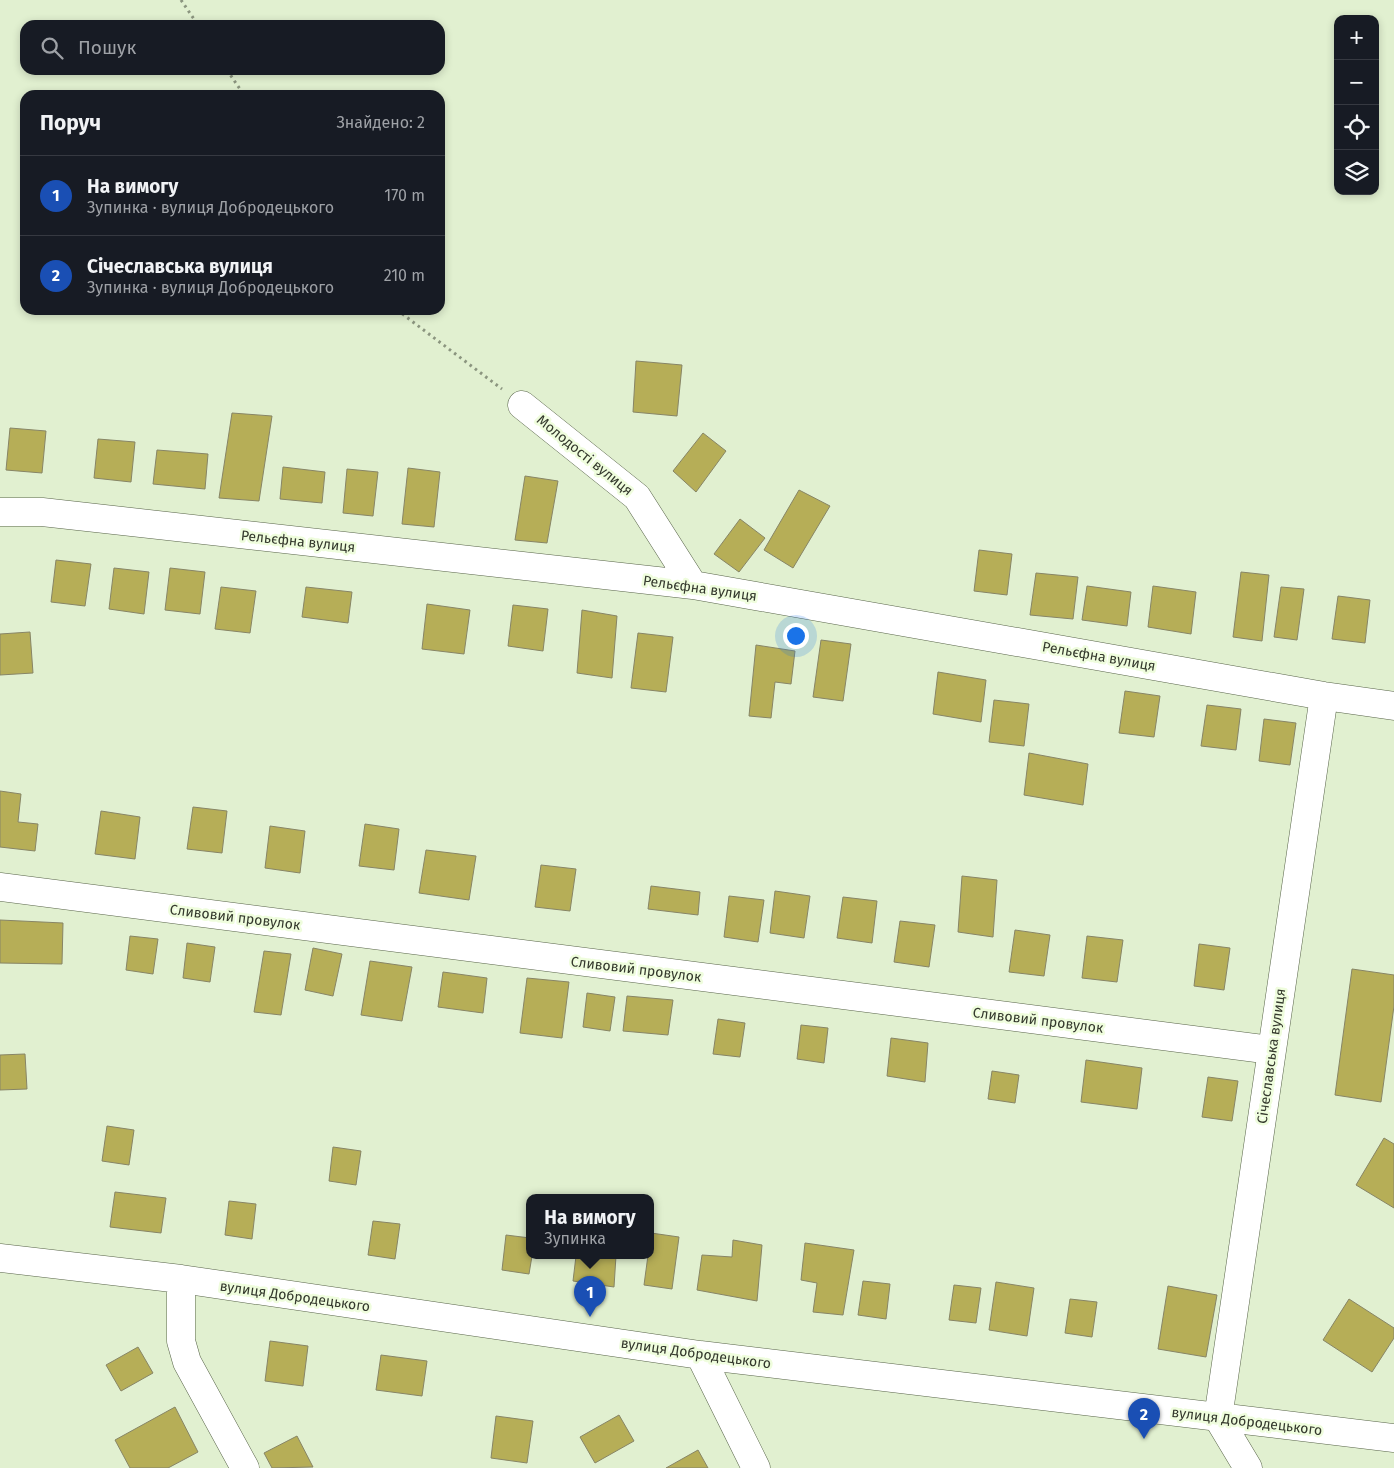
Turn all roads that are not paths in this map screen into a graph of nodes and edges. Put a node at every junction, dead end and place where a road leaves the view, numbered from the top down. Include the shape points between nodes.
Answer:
1 (522, 405) road end
2 (0, 512) edge
3 (693, 585) junction
4 (1324, 696) junction
5 (1394, 706) edge
6 (0, 887) edge
7 (1272, 1050) junction
8 (0, 1258) edge
9 (180, 1279) junction
10 (700, 1355) junction
11 (1218, 1418) junction
12 (1394, 1438) edge
13 (245, 1468) edge
14 (756, 1468) edge
15 (1248, 1468) edge

1 - 3 street, Молодості вулиця via 637,498
2 - 3 street, Рельєфна вулиця via 52,513
3 - 4 street, Рельєфна вулиця
4 - 5 street, Рельєфна вулиця
4 - 7 street, Січеславська вулиця
6 - 7 street, Сливовий провулок
7 - 11 street, Січеславська вулиця
8 - 9 street, вулиця Добродецького
9 - 10 street, вулиця Добродецького
9 - 13 street via 181,1341 188,1362
10 - 11 street, вулиця Добродецького
10 - 14 street
11 - 12 street, вулиця Добродецького
11 - 15 street

